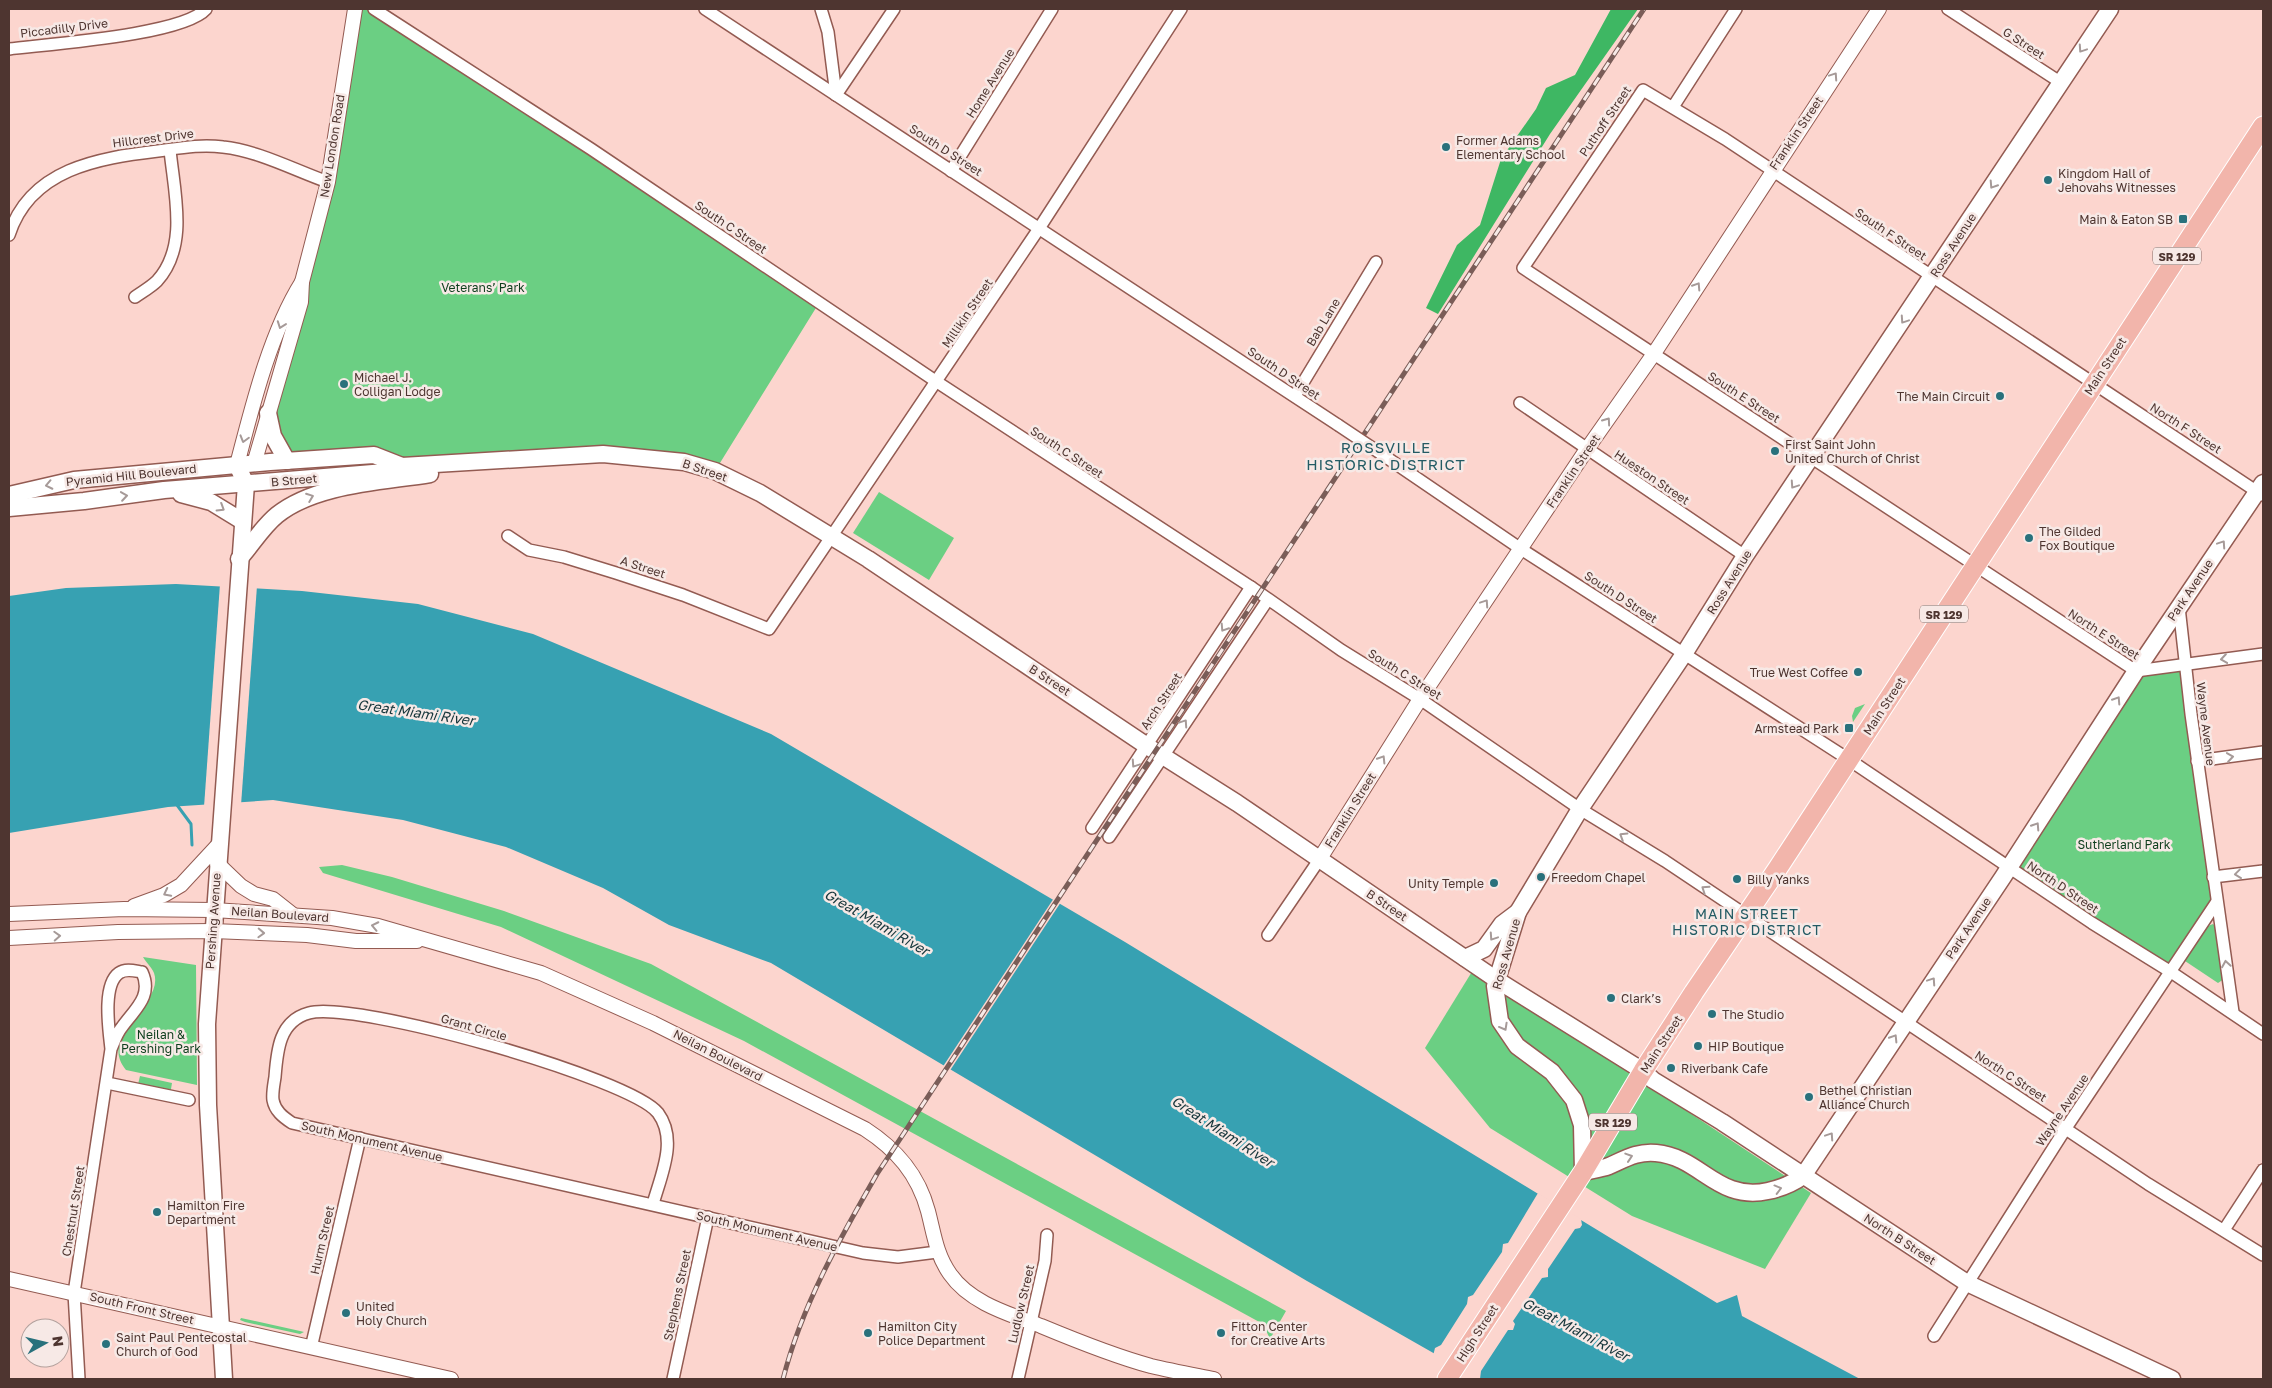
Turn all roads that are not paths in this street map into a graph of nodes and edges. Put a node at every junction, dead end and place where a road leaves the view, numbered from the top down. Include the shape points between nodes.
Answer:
1 (206, 9) edge
2 (355, 9) edge
3 (374, 9) edge
4 (705, 9) edge
5 (821, 9) edge
6 (894, 9) edge
7 (1052, 9) edge
8 (1181, 9) edge
9 (1736, 9) edge
10 (1879, 9) edge
11 (1948, 9) edge
12 (2110, 9) edge
13 (9, 49) edge
14 (2060, 82) junction
15 (836, 95) junction
16 (1673, 107) junction
17 (2263, 126) edge
18 (170, 150) junction
19 (952, 171) junction
20 (1771, 171) junction
21 (328, 182) junction
22 (1040, 228) junction
23 (9, 235) edge
24 (1376, 262) dead end
25 (1522, 268) joint
26 (1932, 278) junction
27 (302, 282) junction
28 (135, 297) dead end
29 (1653, 355) junction
30 (937, 382) junction
31 (2093, 384) junction
32 (1295, 396) junction
33 (1520, 403) dead end
34 (268, 413) junction
35 (1587, 450) junction
36 (1812, 458) junction
37 (287, 461) junction
38 (254, 464) junction
39 (459, 464) junction
40 (237, 465) junction
41 (402, 466) junction
42 (246, 484) junction
43 (164, 490) junction
44 (2261, 490) edge
45 (9, 495) edge
46 (9, 508) edge
47 (242, 521) junction
48 (508, 536) dead end
49 (833, 537) junction
50 (1522, 549) junction
51 (1745, 556) junction
52 (239, 559) junction
53 (1975, 566) junction
54 (1251, 587) junction
55 (1267, 600) junction
56 (2179, 608) junction
57 (770, 628) joint
58 (1684, 654) junction
59 (2263, 654) edge
60 (2185, 665) junction
61 (2136, 671) junction
62 (1420, 700) junction
63 (1147, 746) junction
64 (2263, 752) edge
65 (1162, 755) junction
66 (1848, 760) junction
67 (2197, 761) junction
68 (1580, 809) junction
69 (1092, 828) dead end
70 (1109, 837) dead end
71 (219, 844) junction
72 (1319, 860) junction
73 (217, 863) junction
74 (2009, 867) junction
75 (2263, 871) edge
76 (2213, 877) junction
77 (2216, 902) junction
78 (124, 909) junction
79 (214, 910) junction
80 (1518, 912) junction
81 (9, 914) edge
82 (292, 914) junction
83 (1746, 916) junction
84 (213, 931) junction
85 (1268, 935) dead end
86 (9, 938) edge
87 (428, 941) junction
88 (1465, 958) junction
89 (2172, 972) junction
90 (1497, 980) junction
91 (2233, 1012) junction
92 (1905, 1021) junction
93 (2263, 1034) edge
94 (111, 1049) junction
95 (1643, 1072) junction
96 (107, 1083) junction
97 (190, 1100) dead end
98 (292, 1123) joint
99 (2066, 1128) junction
100 (360, 1138) junction
101 (2263, 1170) edge
102 (1580, 1176) junction
103 (1803, 1176) junction
104 (654, 1204) junction
105 (708, 1218) junction
106 (2224, 1230) junction
107 (1047, 1234) dead end
108 (937, 1252) junction
109 (2263, 1256) edge
110 (9, 1279) edge
111 (1967, 1283) junction
112 (1507, 1287) joint
113 (74, 1293) junction
114 (1031, 1323) junction
115 (222, 1326) junction
116 (1934, 1336) dead end
117 (311, 1348) junction
118 (413, 1375) edge
119 (79, 1379) edge
120 (224, 1379) edge
121 (451, 1379) edge
122 (673, 1379) edge
123 (1018, 1379) edge
124 (1214, 1379) edge
125 (1447, 1379) edge
126 (2172, 1379) edge

1 - 13 street, Piccadilly Drive via 184,22 159,30
2 - 21 street, New London Road
3 - 30 street, South C Street via 591,149
4 - 15 street, South D Street
5 - 15 street
6 - 15 street
7 - 19 street, Home Avenue
8 - 22 street, Millikin Street
9 - 16 street
20 -> 10 street, Franklin Street
11 - 14 street, G Street
12 -> 14 main road, Ross Avenue
14 -> 26 main road, Ross Avenue
15 - 19 street, South D Street
16 - 20 street, South F Street
16 - 25 street, Puthoff Street via 1643,90
17 - 31 main road, Main Street / SR 129
18 - 21 street, Hillcrest Drive via 204,145 225,147 248,152
18 - 23 street, Hillcrest Drive via 108,157 69,170 41,186 24,205
18 - 28 street via 177,240 172,259 157,282
19 - 22 street, South D Street
20 - 26 street, South F Street
29 -> 20 street, Franklin Street
21 - 27 street, New London Road
22 - 30 street, Millikin Street
22 - 32 street, South D Street
24 - 32 street, Bab Lane
25 - 29 street, South E Street
26 - 31 street, South F Street
26 -> 36 main road, Ross Avenue
27 - 34 street, New London Road via 301,302
27 -> 40 street, New London Road via 290,302 262,377
35 -> 29 street, Franklin Street
29 - 36 street, South E Street
30 - 49 street, Millikin Street
30 - 54 street, South C Street
31 - 44 street, North F Street
31 - 53 main road, Main Street / SR 129
32 - 50 street, South D Street, bridge
33 - 35 street, Hueston Street
34 - 37 main road via 273,436
34 - 38 street, New London Road
35 - 50 street, Franklin Street
35 - 51 street, Hueston Street
36 -> 51 main road, Ross Avenue
36 - 53 street, South E Street
37 - 38 main road, B Street
37 - 41 main road, B Street via 374,455
38 - 40 main road, Pyramid Hill Boulevard
38 - 42 main road, New London Road
39 - 41 main road, B Street
39 - 49 main road, B Street via 603,454 684,462 714,471 760,493
52 -> 39 main road via 269,523 303,499 324,492 440,473
40 - 42 main road
40 -> 45 main road, Pyramid Hill Boulevard via 74,480
41 - 42 main road, B Street via 385,472
42 - 43 main road, Pyramid Hill Boulevard
42 - 47 main road, Pershing Avenue
46 -> 43 main road, Pyramid Hill Boulevard
43 -> 47 main road via 211,502
56 -> 44 main road, Park Avenue
47 - 52 main road, Pershing Avenue
48 - 57 street, A Street via 529,550 616,573
49 - 57 street, Millikin Street
49 - 63 main road, B Street
50 - 58 street, South D Street
62 -> 50 street, Franklin Street
51 - 58 main road, Ross Avenue
52 - 71 main road, Pershing Avenue
53 - 61 street, North E Street
53 - 66 main road, Main Street / SR 129
54 - 55 street, South C Street
54 -> 63 street, Arch Street
55 - 62 street, South C Street
65 -> 55 street
56 - 60 street, Wayne Avenue
56 - 61 main road, Park Avenue
58 - 66 street, South D Street
58 - 68 main road, Ross Avenue
59 -> 60 street, North E Street
60 - 61 street, North E Street
60 - 67 street, Wayne Avenue
74 -> 61 main road, Park Avenue
62 - 68 street, South C Street
72 -> 62 street, Franklin Street
63 - 65 main road, B Street
63 -> 69 street, Arch Street
67 -> 64 street
65 - 70 street
65 - 72 main road, B Street
66 - 74 street, North D Street
66 - 83 main road, Main Street / SR 129
67 - 76 street, Wayne Avenue
68 - 80 main road, Ross Avenue
83 -> 68 street, South C Street
71 - 73 main road, Pershing Avenue
71 -> 78 street via 174,890
72 - 85 street, Franklin Street
72 - 88 main road, B Street
73 - 79 main road, Pershing Avenue
73 - 82 street via 241,886 273,900
74 - 89 street, North D Street
92 -> 74 main road, Park Avenue
75 -> 76 street
76 - 77 street, Wayne Avenue
77 - 89 street, Wayne Avenue
91 -> 77 street, Wayne Avenue
78 - 79 street, Neilan Boulevard
78 - 81 street, Neilan Boulevard
79 - 82 street, Neilan Boulevard
79 - 84 main road, Pershing Avenue
80 -> 88 main road via 1502,924 1484,949
80 - 90 main road, Ross Avenue
87 -> 82 street, Neilan Boulevard via 378,926
83 - 92 street, North C Street
83 - 95 main road, Main Street / SR 129
86 -> 84 street, Neilan Boulevard
84 -> 87 street, Neilan Boulevard via 393,942
84 - 115 main road, Pershing Avenue via 206,1066
87 - 108 street, Neilan Boulevard via 549,977 653,1022 884,1142 901,1158 919,1185
88 - 90 main road, B Street
89 - 91 street, North D Street
89 - 99 street, Wayne Avenue
90 - 95 main road, B Street
90 -> 102 main road, Ross Avenue via 1496,1006 1507,1033 1517,1046 1561,1081 1579,1110 1582,1125
91 - 93 street, North D Street
92 - 99 street, North C Street
103 -> 92 main road, Park Avenue
94 - 94 street, Chestnut Street via 108,1008 113,980 127,970 142,972 147,983 145,995 120,1029
94 - 96 street, Chestnut Street
95 - 102 main road, Main Street / SR 129
95 - 103 main road, North B Street
96 - 97 street
96 - 113 street, Chestnut Street
98 - 100 street, South Monument Avenue
98 - 104 street, Grant Circle via 282,1117 273,1100 280,1037 298,1017 328,1010 456,1034 615,1087 647,1103 664,1122 668,1145
99 - 106 street, North C Street via 2148,1184
99 - 111 street, Wayne Avenue
100 - 104 street, South Monument Avenue
100 - 117 street, Hurm Street
101 - 106 street
102 -> 103 main road, Park Avenue via 1634,1154 1655,1152 1679,1159 1729,1190 1740,1193 1784,1188
102 - 112 main road, Main Street / SR 129
103 - 111 main road, North B Street
104 - 105 street, South Monument Avenue
105 - 108 street, South Monument Avenue via 882,1256
105 - 122 street, Stephens Street
106 - 109 street, North C Street
107 - 114 street, Ludlow Street via 1045,1261
108 - 114 street via 950,1274 967,1292
110 - 113 street, South Front Street
111 - 116 street, Wayne Avenue
111 - 126 main road, North B Street
112 - 125 main road, High Street / SR 129
113 - 115 street, South Front Street
113 - 119 street, Chestnut Street
114 - 123 street, Ludlow Street
114 - 124 street via 1100,1350
115 - 117 street, South Front Street
115 - 120 main road, Pershing Avenue
117 - 118 street, South Front Street
118 - 121 street, South Front Street

